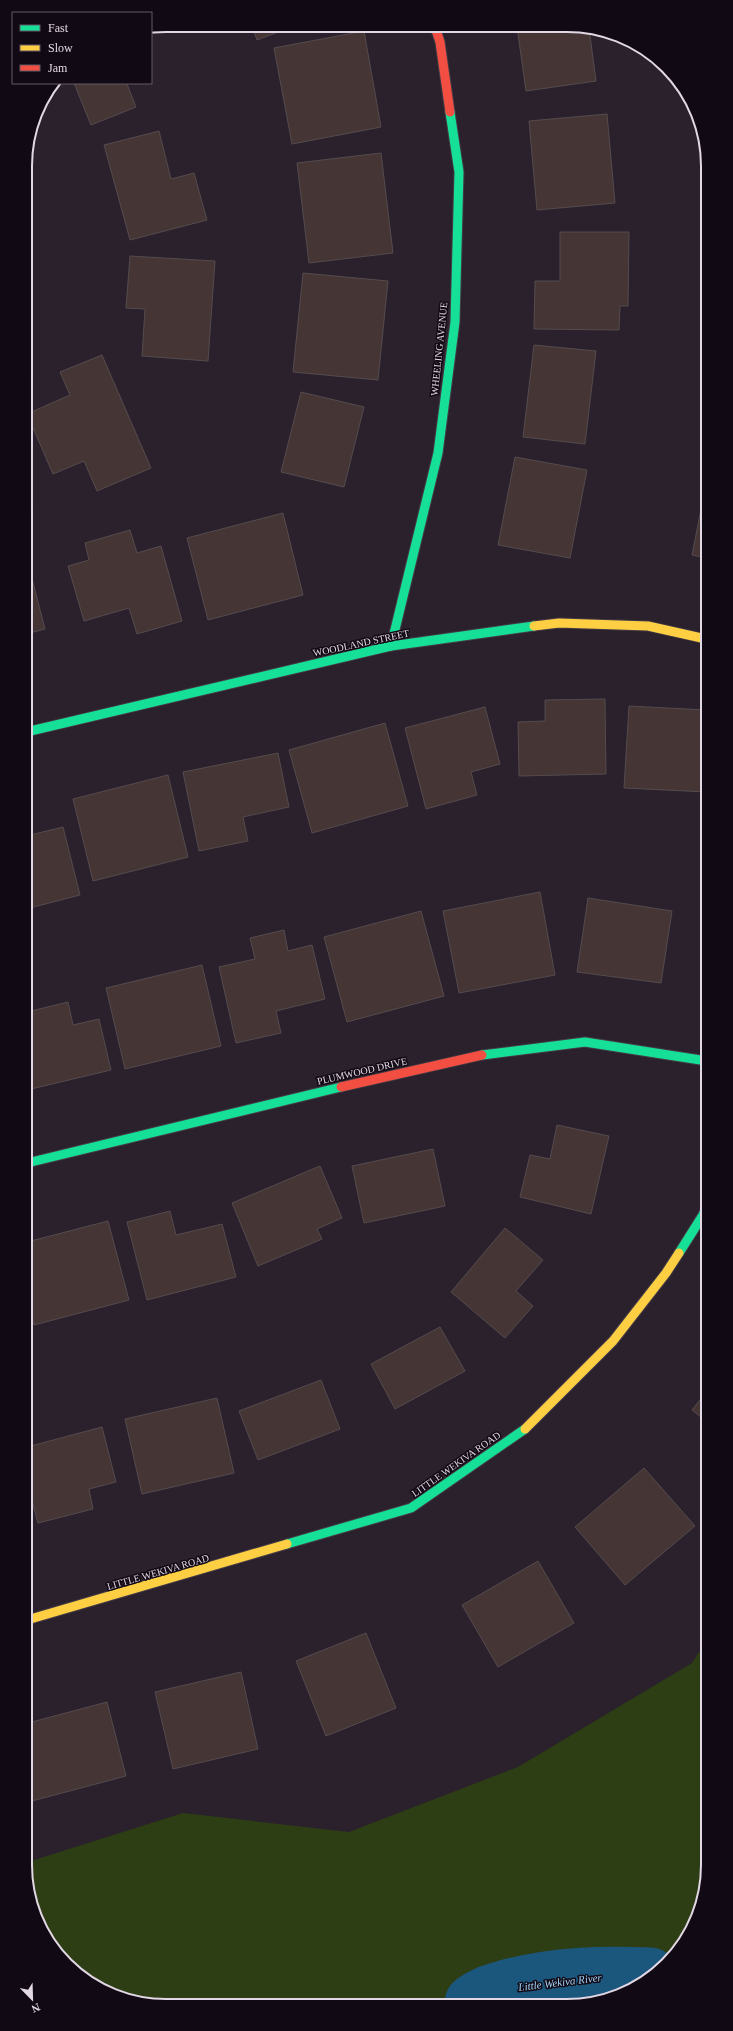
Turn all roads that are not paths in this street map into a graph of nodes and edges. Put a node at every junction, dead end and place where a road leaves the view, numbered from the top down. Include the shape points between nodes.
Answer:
1 (437, 32) edge
2 (701, 638) edge
3 (391, 646) junction
4 (32, 731) edge
5 (701, 1060) edge
6 (32, 1161) edge
7 (701, 1218) edge
8 (32, 1619) edge

1 - 3 street, WHEELING AVENUE via 459,172 455,322 438,453
2 - 3 street, WOODLAND STREET via 648,626 559,623
3 - 4 street, WOODLAND STREET
5 - 6 street, PLUMWOOD DRIVE via 585,1042 486,1054
7 - 8 street, LITTLE WEKIVA ROAD via 666,1273 613,1341 522,1432 411,1508

